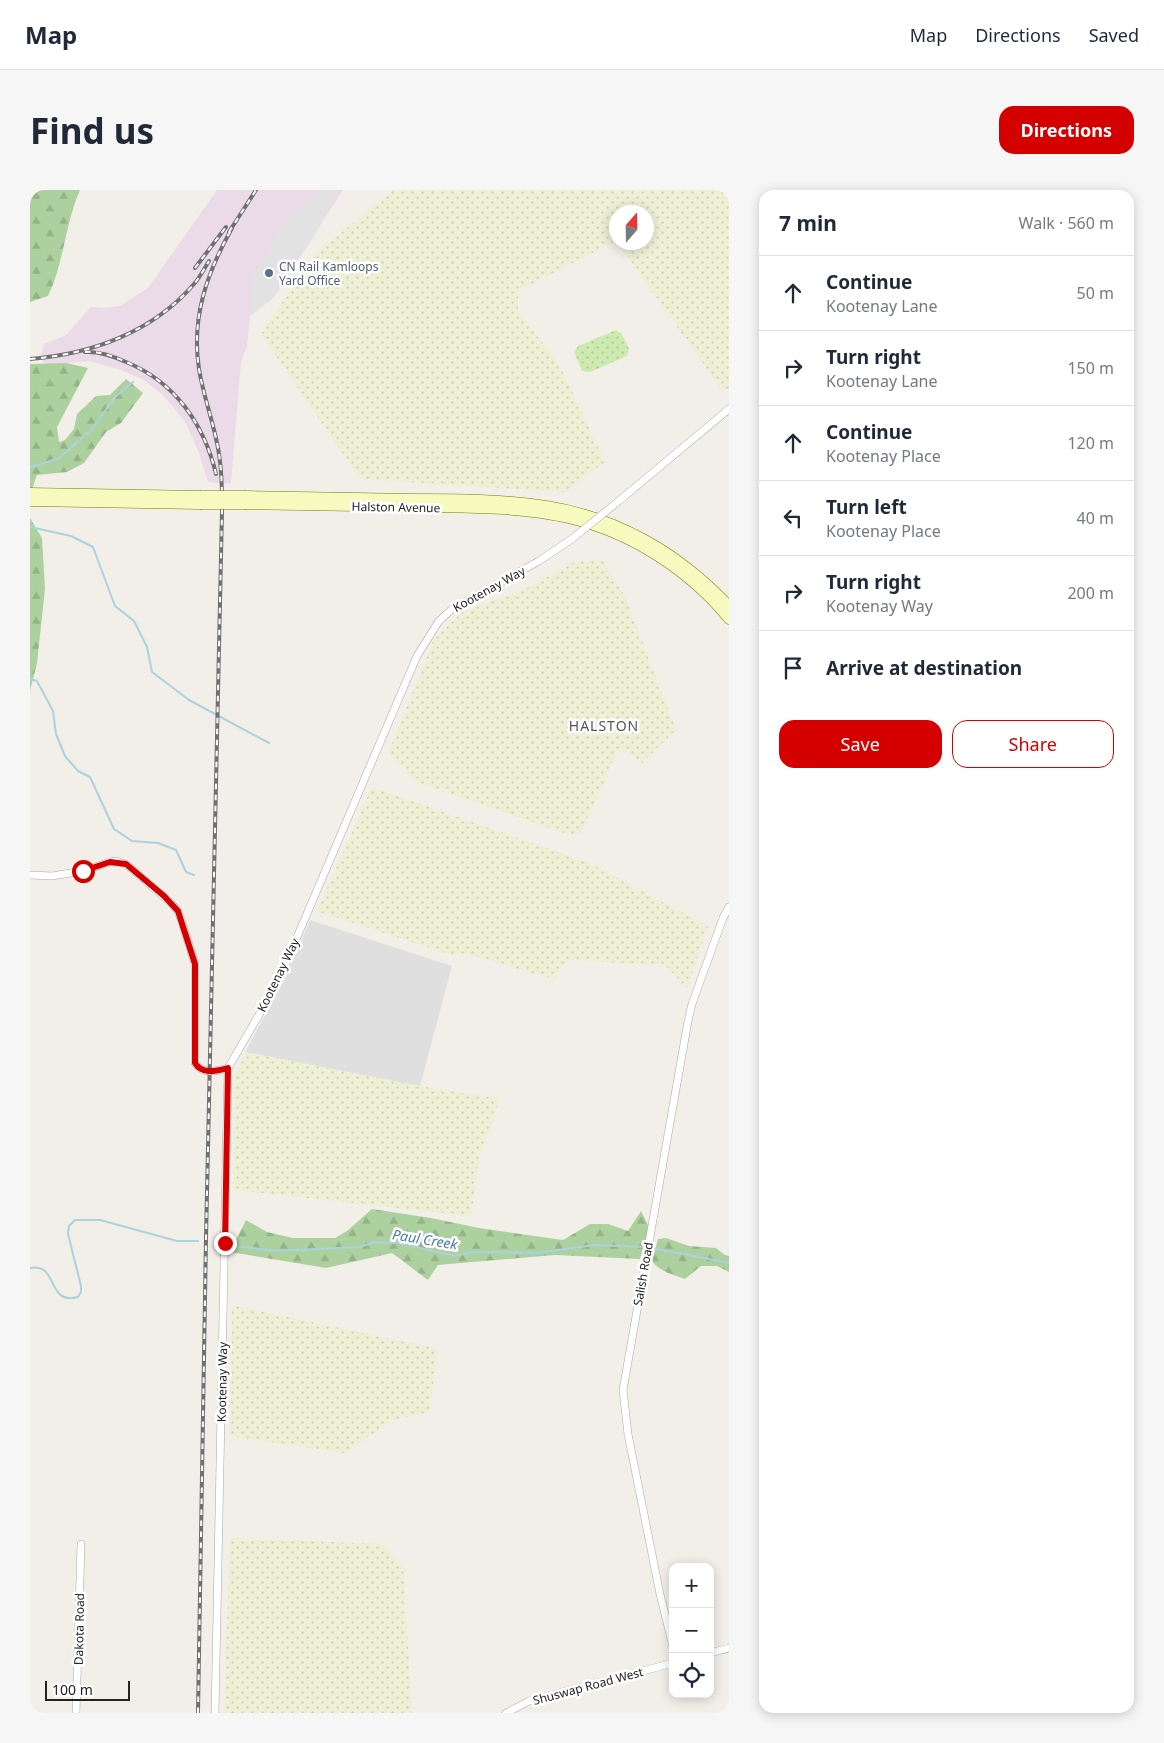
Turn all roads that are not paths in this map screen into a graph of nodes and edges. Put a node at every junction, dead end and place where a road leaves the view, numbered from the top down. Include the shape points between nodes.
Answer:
1 (729, 408) edge
2 (30, 493) edge
3 (55, 498) junction
4 (246, 500) junction
5 (30, 501) edge
6 (729, 606) edge
7 (729, 619) edge
8 (30, 875) edge
9 (729, 907) edge
10 (228, 1068) junction
11 (81, 1544) dead end
12 (669, 1630) edge
13 (729, 1648) edge
14 (714, 1652) edge
15 (669, 1664) edge
16 (76, 1713) edge
17 (216, 1713) edge
18 (506, 1713) edge

1 - 10 street, Kootenay Way, bridge via 573,538 539,561 452,609 439,621 417,656 277,984
2 - 3 main road, Halston Avenue
3 - 4 main road, Halston Avenue, bridge
3 - 5 main road, Halston Avenue
4 - 6 main road, Halston Avenue via 479,500 520,502 571,511 619,526 654,545 693,572
4 - 7 main road, Halston Avenue via 519,510 568,518 616,534 657,556 689,578
8 - 10 street via 52,876 83,871 110,862 126,864 164,896 178,911 195,964 195,1063 204,1071
9 - 12 street, Salish Road via 688,1021 623,1390 628,1434
10 - 17 street, Kootenay Way
11 - 16 street, Dakota Road
13 - 14 street
15 - 18 street, Shuswap Road West via 529,1701

